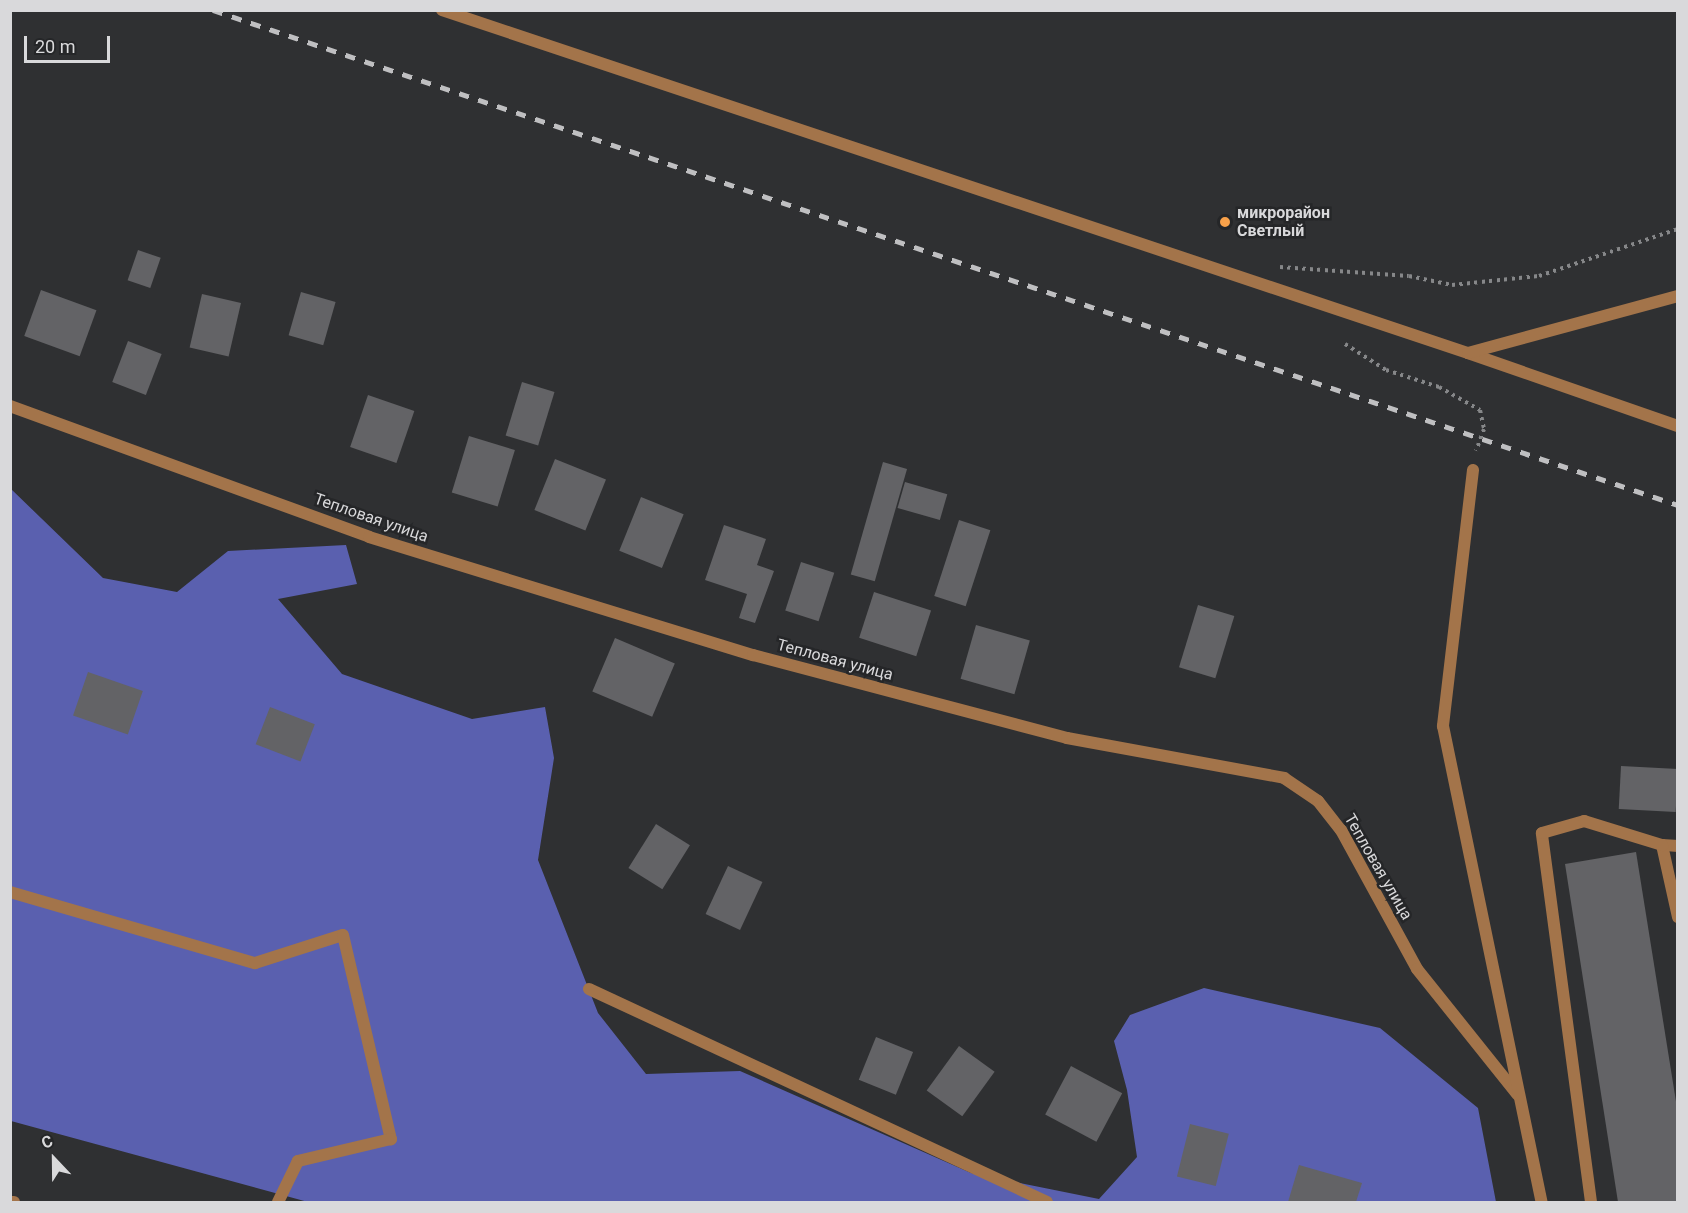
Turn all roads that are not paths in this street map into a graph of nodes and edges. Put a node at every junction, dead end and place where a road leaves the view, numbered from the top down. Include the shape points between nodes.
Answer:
1 (442, 10) edge
2 (1677, 296) edge
3 (1468, 353) junction
4 (10, 406) edge
5 (1677, 426) edge
6 (1473, 470) road end
7 (1662, 845) junction
8 (1677, 846) edge
9 (10, 892) edge
10 (1677, 917) edge
11 (589, 989) dead end
12 (1518, 1095) junction
13 (278, 1203) edge
14 (1047, 1203) edge
15 (1542, 1203) edge
16 (1591, 1203) edge

1 - 3 street
2 - 3 street
3 - 5 street
4 - 12 street, Тепловая улица via 369,537 753,655 1067,738 1284,778 1318,801 1341,830 1417,969
6 - 12 street via 1443,726
7 - 8 street
7 - 10 street
7 - 16 street via 1584,821 1542,833
9 - 13 street via 255,963 344,935 391,1138 298,1161
11 - 14 street
12 - 15 street

